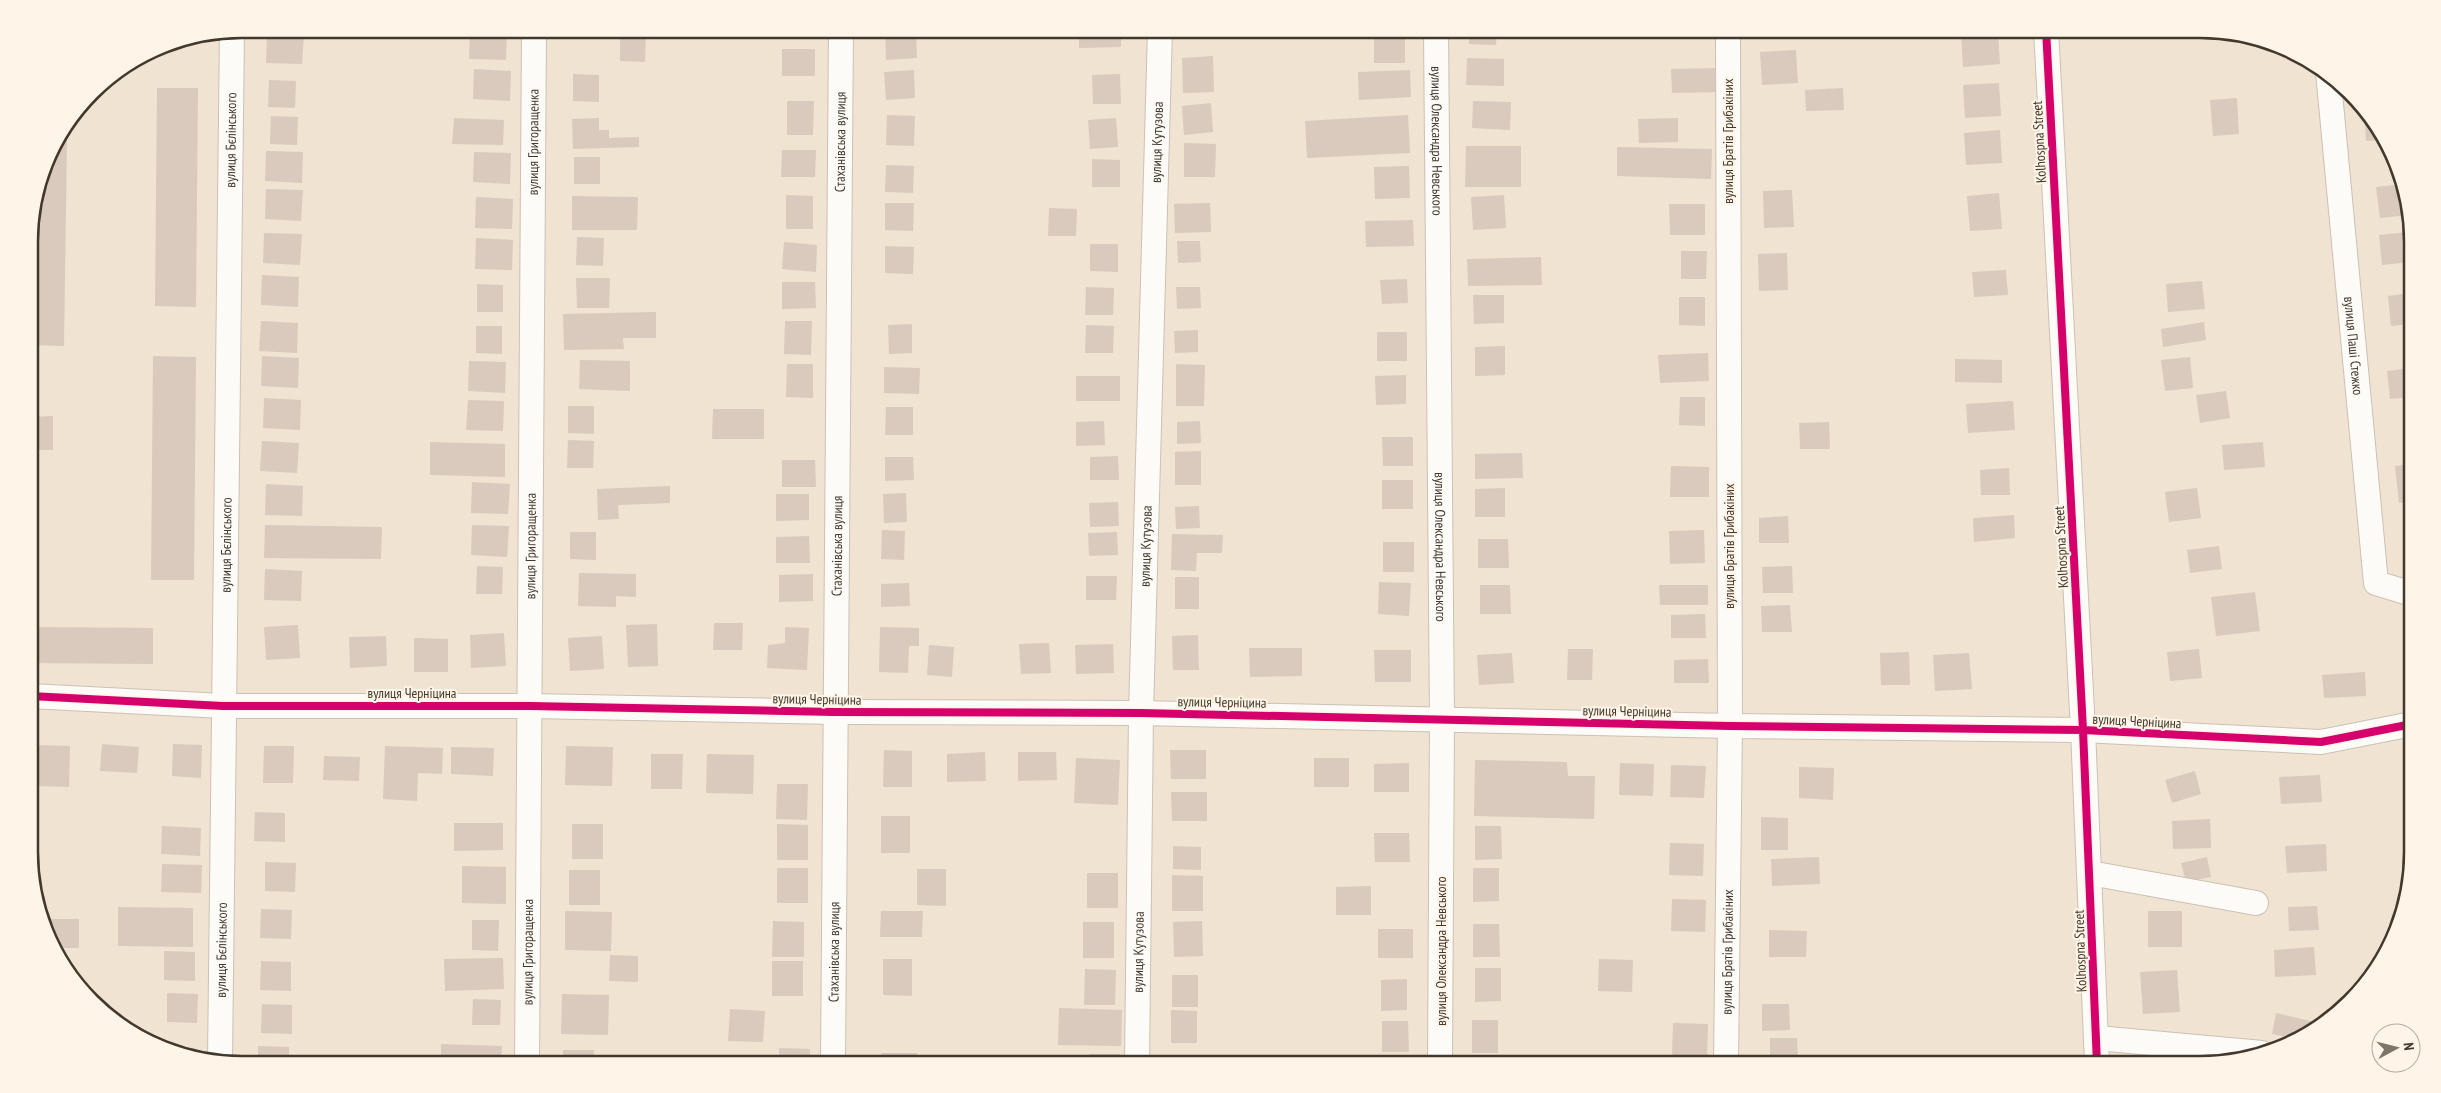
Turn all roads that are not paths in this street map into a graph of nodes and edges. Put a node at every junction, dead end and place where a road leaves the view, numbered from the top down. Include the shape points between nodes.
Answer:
1 (232, 38) edge
2 (534, 38) edge
3 (841, 38) edge
4 (1160, 38) edge
5 (1436, 38) edge
6 (1728, 38) edge
7 (2046, 38) edge
8 (2329, 84) edge
9 (2404, 592) edge
10 (38, 696) edge
11 (223, 706) junction
12 (530, 706) junction
13 (834, 712) junction
14 (1141, 713) junction
15 (1442, 720) junction
16 (1730, 726) junction
17 (2404, 726) edge
18 (2083, 730) junction
19 (2090, 873) junction
20 (2256, 903) dead end
21 (2097, 1038) junction
22 (2246, 1051) edge
23 (220, 1054) edge
24 (527, 1056) edge
25 (833, 1056) edge
26 (1137, 1056) edge
27 (1440, 1056) edge
28 (1726, 1056) edge
29 (2097, 1056) edge

1 - 11 street, вулиця Бєлінського
2 - 12 street, вулиця Григоращенка
3 - 13 street, Стаханівська вулиця
4 - 14 street, вулиця Кутузова
5 - 15 street, вулиця Олександра Невського
6 - 16 street, вулиця Братів Грибакіних
7 - 18 street, Kolhospna Street
8 - 9 street, вулиця Паші Стежко via 2376,583
10 - 11 street, вулиця Черніцина
11 - 12 street, вулиця Черніцина
11 - 23 street, вулиця Бєлінського
12 - 13 street, вулиця Черніцина
12 - 24 street, вулиця Григоращенка
13 - 14 street, вулиця Черніцина
13 - 25 street, Стаханівська вулиця
14 - 15 street, вулиця Черніцина
14 - 26 street, вулиця Кутузова
15 - 16 street, вулиця Черніцина
15 - 27 street, вулиця Олександра Невського
16 - 18 street, вулиця Черніцина
16 - 28 street, вулиця Братів Грибакіних
17 - 18 street, вулиця Черніцина via 2320,742
18 - 19 street, Kolhospna Street
19 - 20 street
19 - 21 street, Kolhospna Street
21 - 22 street
21 - 29 street, Kolhospna Street

